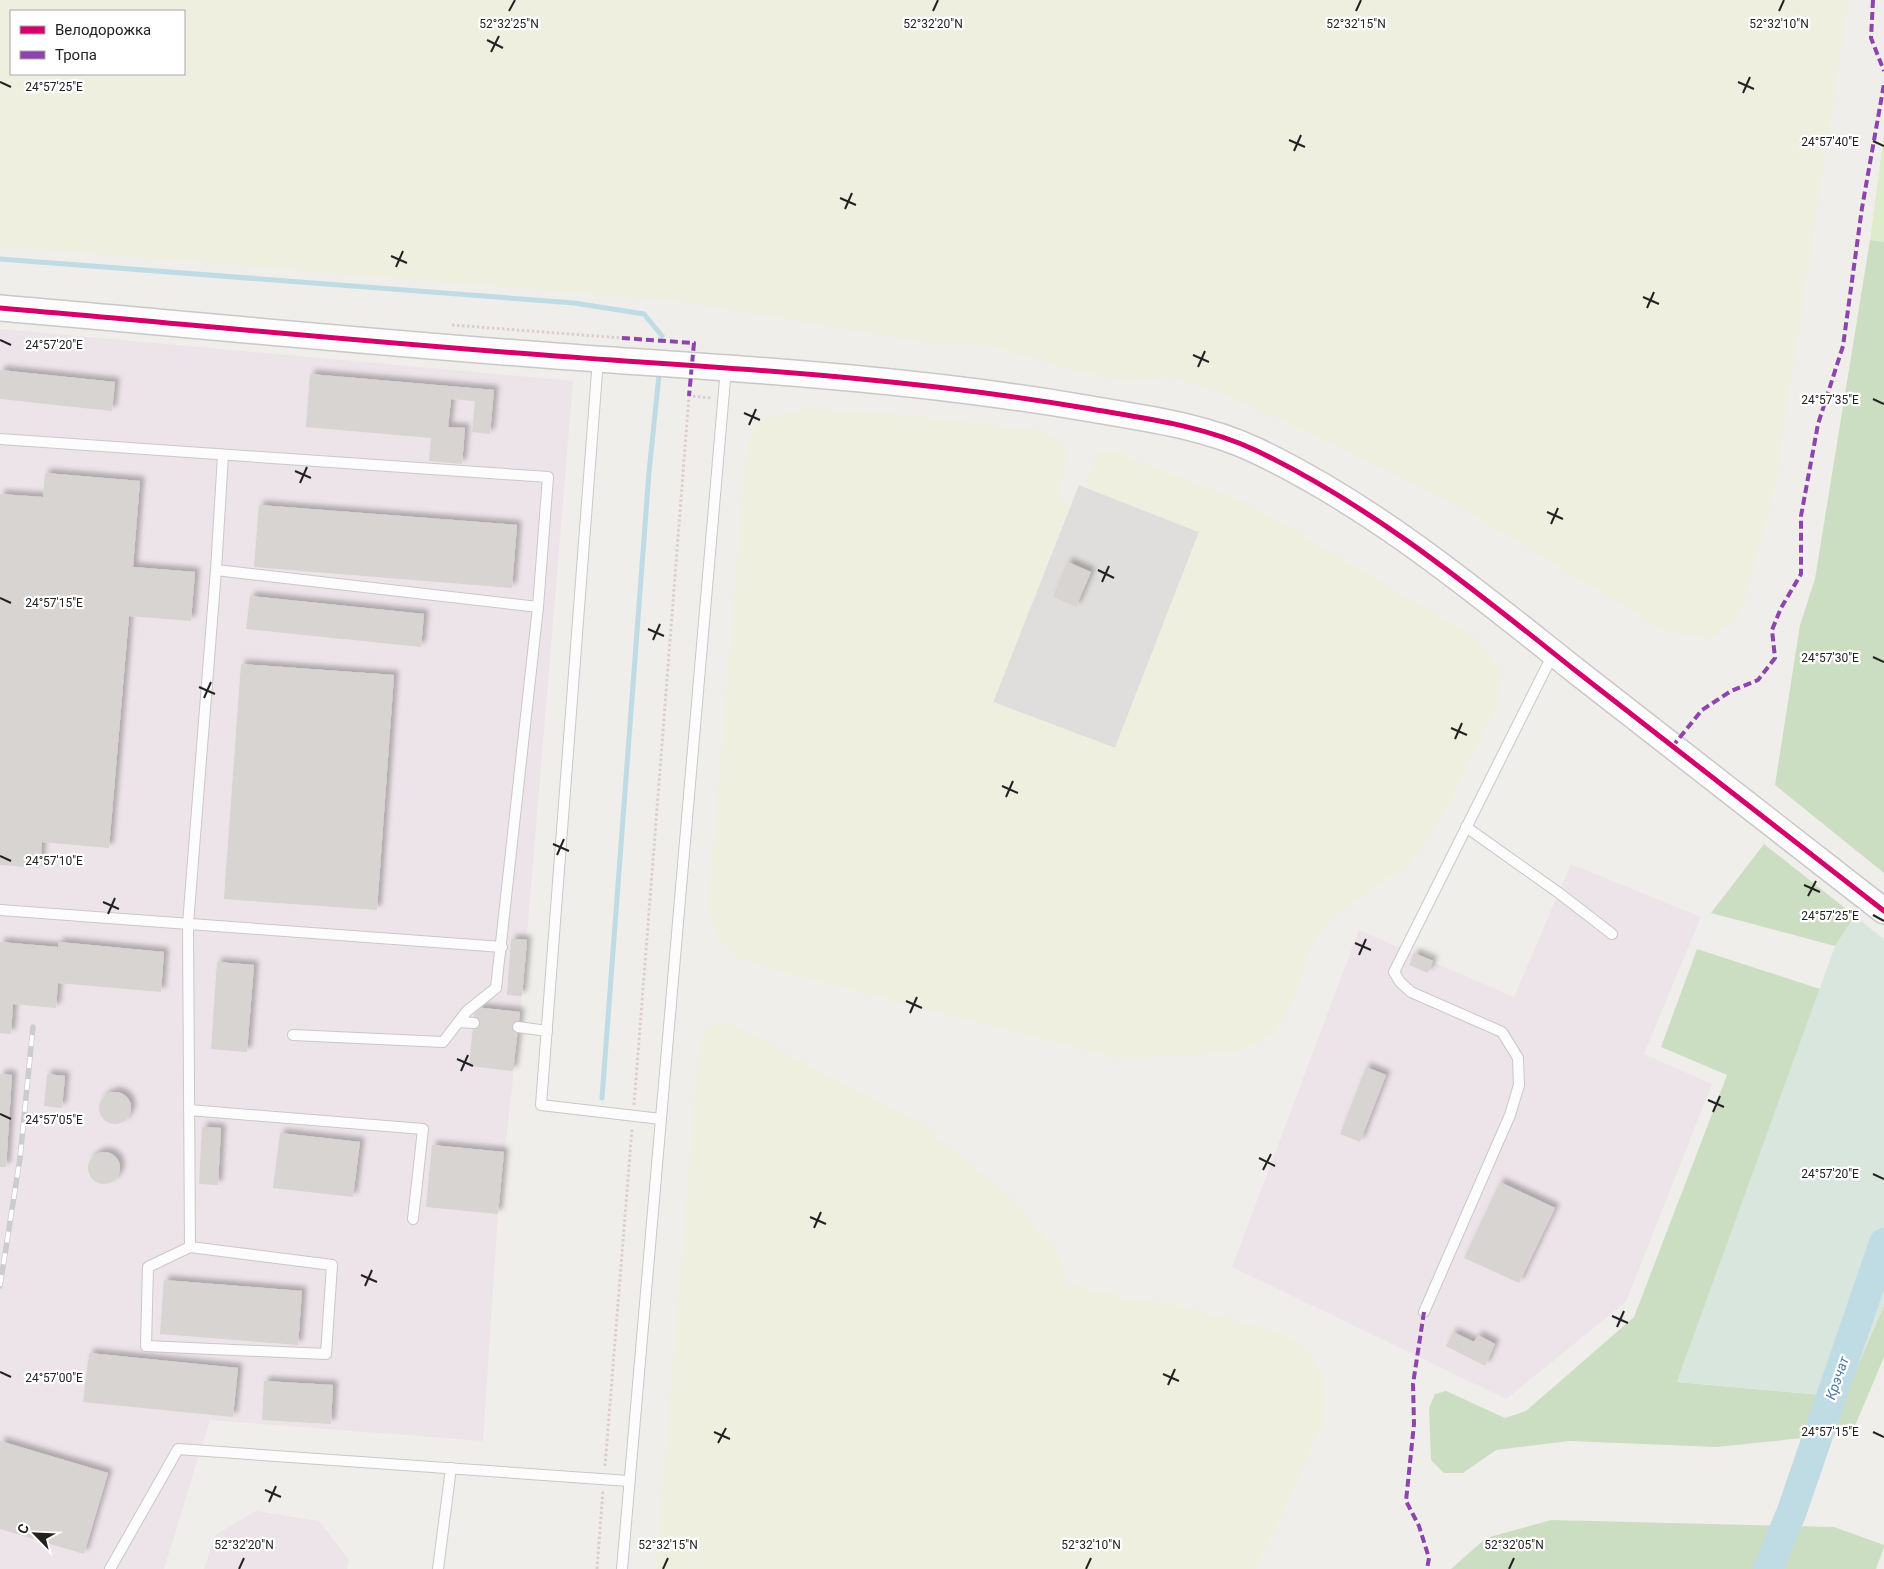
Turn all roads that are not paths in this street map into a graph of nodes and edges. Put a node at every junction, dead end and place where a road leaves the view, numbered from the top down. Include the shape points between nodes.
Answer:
1 (0, 308) edge
2 (598, 359) junction
3 (726, 368) junction
4 (0, 439) edge
5 (223, 455) junction
6 (216, 570) junction
7 (538, 607) junction
8 (1554, 653) junction
9 (1466, 827) junction
10 (0, 910) edge
11 (1884, 911) edge
12 (188, 924) junction
13 (1612, 934) dead end
14 (502, 947) junction
15 (459, 1022) junction
16 (474, 1023) dead end
17 (518, 1027) dead end
18 (547, 1030) junction
19 (293, 1035) dead end
20 (189, 1110) junction
21 (661, 1119) junction
22 (413, 1219) dead end
23 (190, 1247) junction
24 (1424, 1312) dead end
25 (451, 1468) junction
26 (629, 1481) junction
27 (110, 1569) edge
28 (438, 1569) edge
29 (622, 1569) edge

1 - 2 street
2 - 3 street
2 - 18 lane
3 - 8 street via 828,375 1003,394 1204,431 1249,447 1356,505 1446,568
3 - 21 lane
4 - 5 lane
5 - 6 lane
5 - 7 lane via 548,477
6 - 7 lane
6 - 12 lane
7 - 14 lane
8 - 9 lane
8 - 11 street
9 - 13 lane
9 - 24 lane via 1394,972 1411,992 1502,1032 1518,1058 1519,1085 1510,1115
10 - 12 lane
12 - 14 lane
12 - 20 lane
14 - 15 lane via 496,988 467,1011
15 - 16 lane
15 - 19 lane via 443,1042
17 - 18 lane
18 - 21 lane via 541,1105
20 - 22 lane via 423,1129
20 - 23 lane
21 - 26 lane
23 - 23 lane via 332,1265 326,1354 146,1346 148,1267
25 - 26 lane
25 - 27 lane via 178,1450
25 - 28 lane
26 - 29 lane

